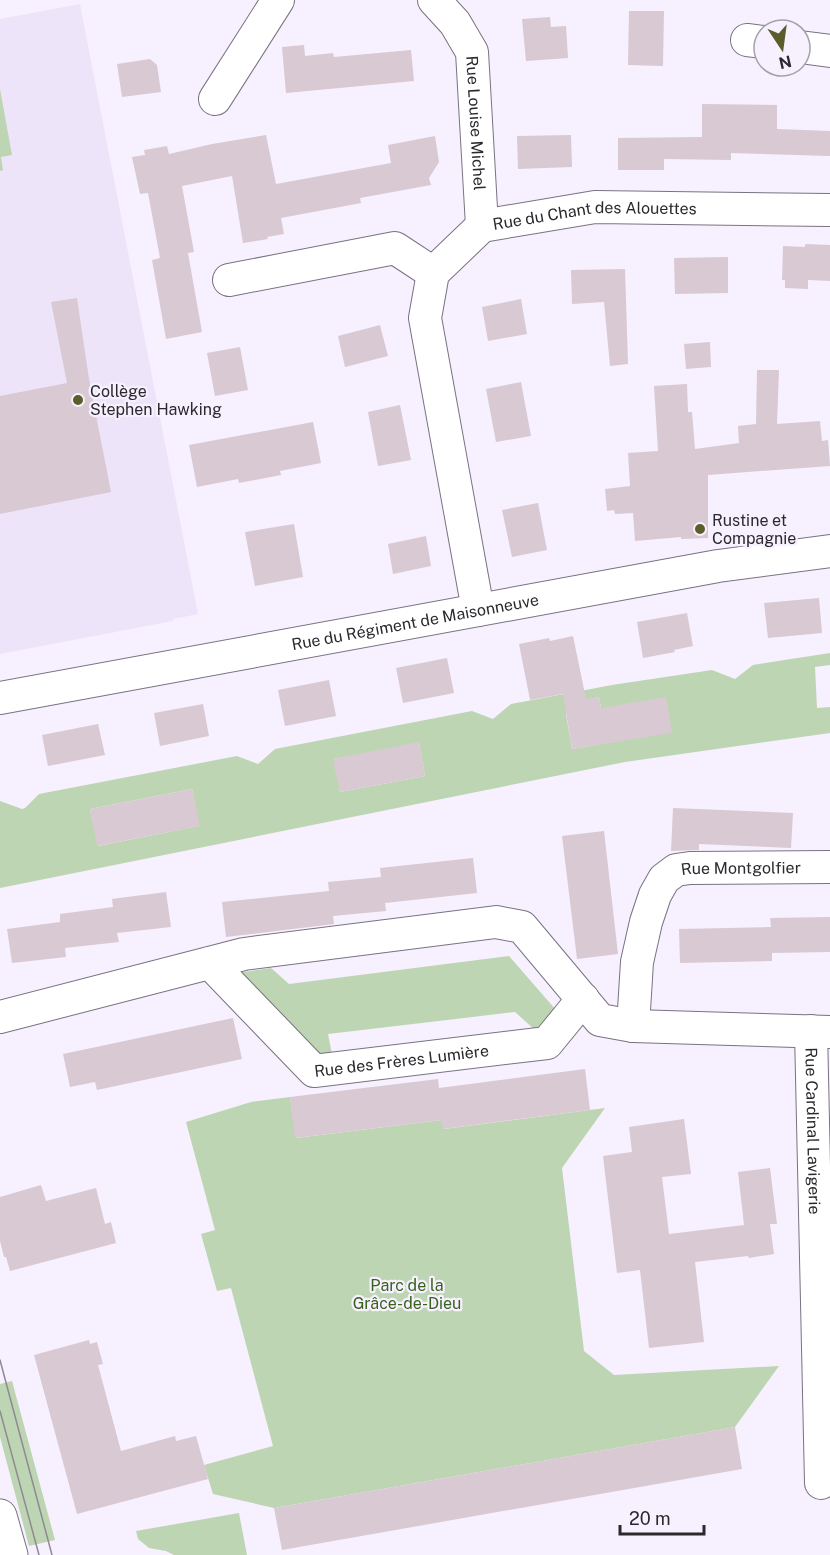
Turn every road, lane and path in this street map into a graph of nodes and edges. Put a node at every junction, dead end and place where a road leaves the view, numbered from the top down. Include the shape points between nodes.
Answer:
1 (278, 0) edge
2 (434, 0) edge
3 (812, 49) edge
4 (830, 51) edge
5 (215, 99) dead end
6 (830, 210) edge
7 (483, 226) junction
8 (433, 273) junction
9 (229, 280) dead end
10 (830, 551) edge
11 (478, 610) junction
12 (0, 698) edge
13 (830, 867) edge
14 (210, 963) junction
15 (583, 999) junction
16 (0, 1017) edge
17 (633, 1026) junction
18 (820, 1032) edge
19 (821, 1484) dead end
20 (0, 1515) edge
21 (11, 1555) edge

1 - 5 street
2 - 7 street, Rue Louise Michel via 455,23 472,52
3 - 4 street
6 - 7 street, Rue du Chant des Alouettes via 595,207
7 - 8 street, Rue du Chant des Alouettes
8 - 9 street via 395,248
8 - 11 street via 425,318
10 - 11 street, Rue du Régiment de Maisonneuve via 718,566
11 - 12 street, Rue du Régiment de Maisonneuve
13 - 17 street, Rue Montgolfier via 690,868 676,870 664,879 646,922 637,962
14 - 15 street via 244,954 496,922 522,927
14 - 15 street, Rue des Frères Lumière via 314,1071 547,1043
14 - 16 street
15 - 17 street via 600,1020
17 - 18 street
18 - 19 street, Rue Cardinal Lavigerie
20 - 21 street

